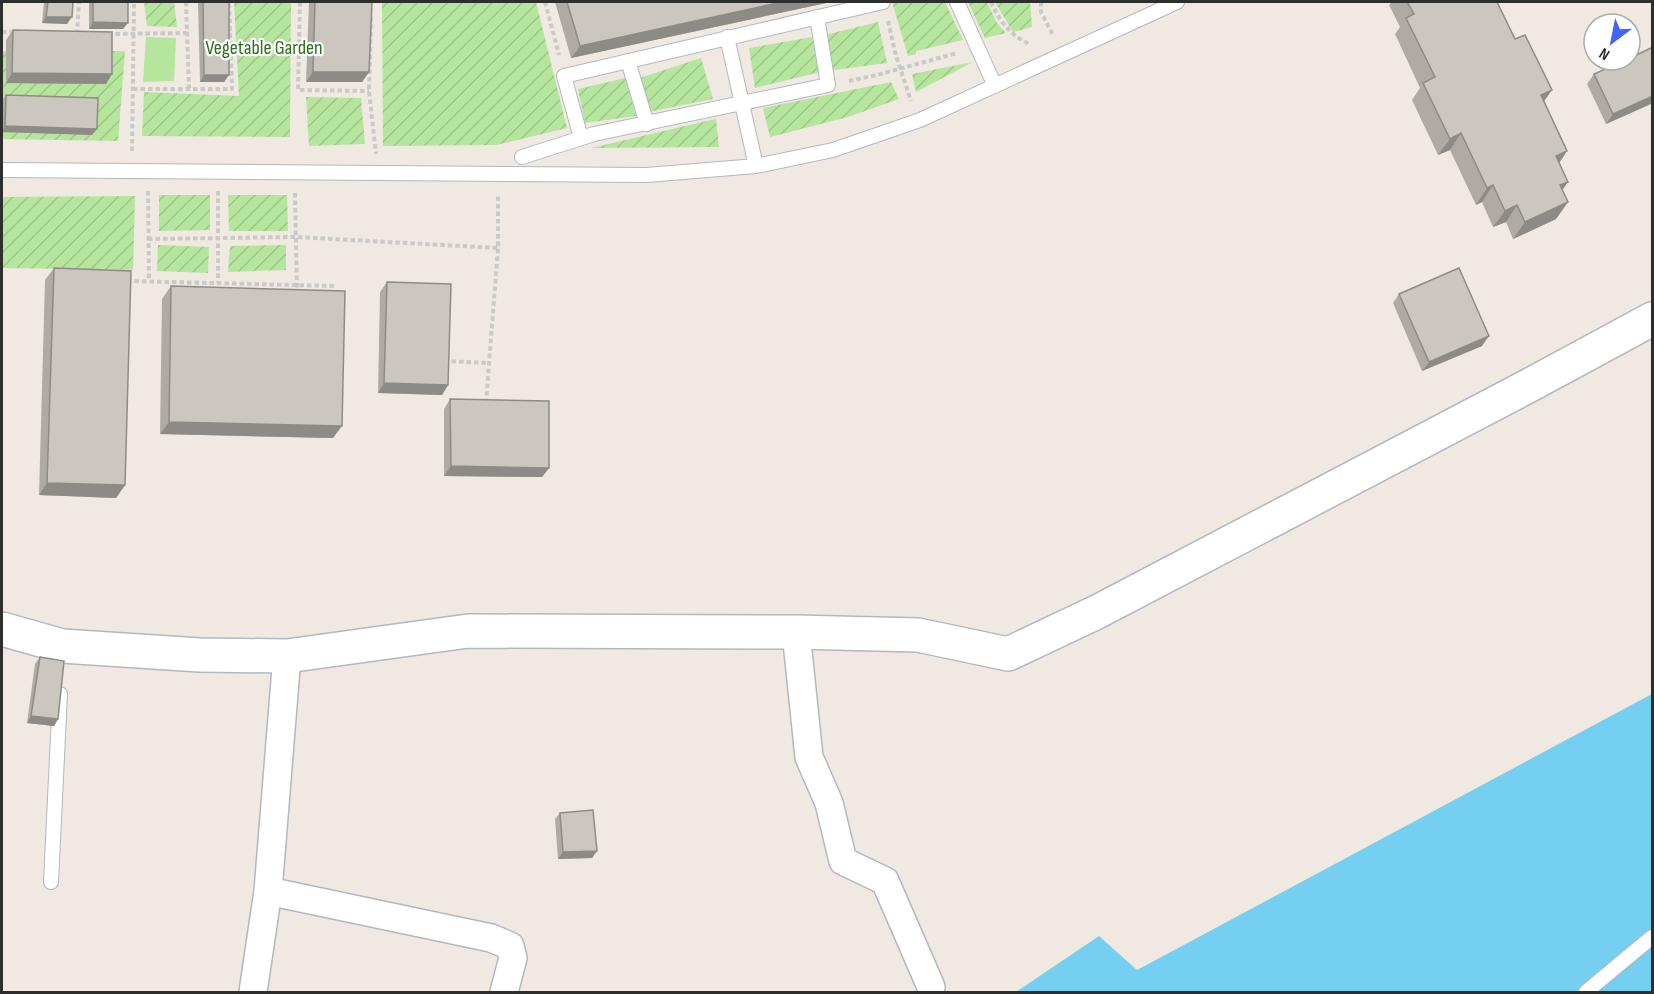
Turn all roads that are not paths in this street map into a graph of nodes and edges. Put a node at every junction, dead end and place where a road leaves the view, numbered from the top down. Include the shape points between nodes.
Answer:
1 (883, 2) edge
2 (957, 2) edge
3 (1177, 2) edge
4 (817, 16) junction
5 (727, 37) junction
6 (628, 61) junction
7 (994, 86) junction
8 (741, 104) junction
9 (647, 124) junction
10 (581, 138) junction
11 (522, 157) dead end
12 (756, 166) junction
13 (2, 170) edge
14 (1653, 319) edge
15 (2, 629) edge
16 (796, 632) junction
17 (287, 656) junction
18 (60, 682) edge
19 (51, 882) dead end
20 (268, 891) junction
21 (1653, 937) edge
22 (931, 987) dead end
23 (253, 993) edge
24 (504, 993) edge
25 (1586, 993) edge

1 - 4 lane
2 - 7 lane
3 - 7 lane
4 - 5 lane
4 - 8 lane via 828,85
5 - 6 lane
5 - 8 lane
6 - 9 lane
6 - 10 lane via 564,76
7 - 12 lane via 920,120 833,150
8 - 9 lane
8 - 12 lane
9 - 10 lane
10 - 11 lane
12 - 13 lane via 647,175
14 - 16 street via 1097,612 1008,654 918,635
15 - 17 street via 62,652
16 - 17 street via 468,631
16 - 22 street via 809,757 829,803 843,861 885,881
17 - 20 street
18 - 19 lane
20 - 23 street
20 - 24 street via 491,938 510,946 513,958
21 - 25 lane

